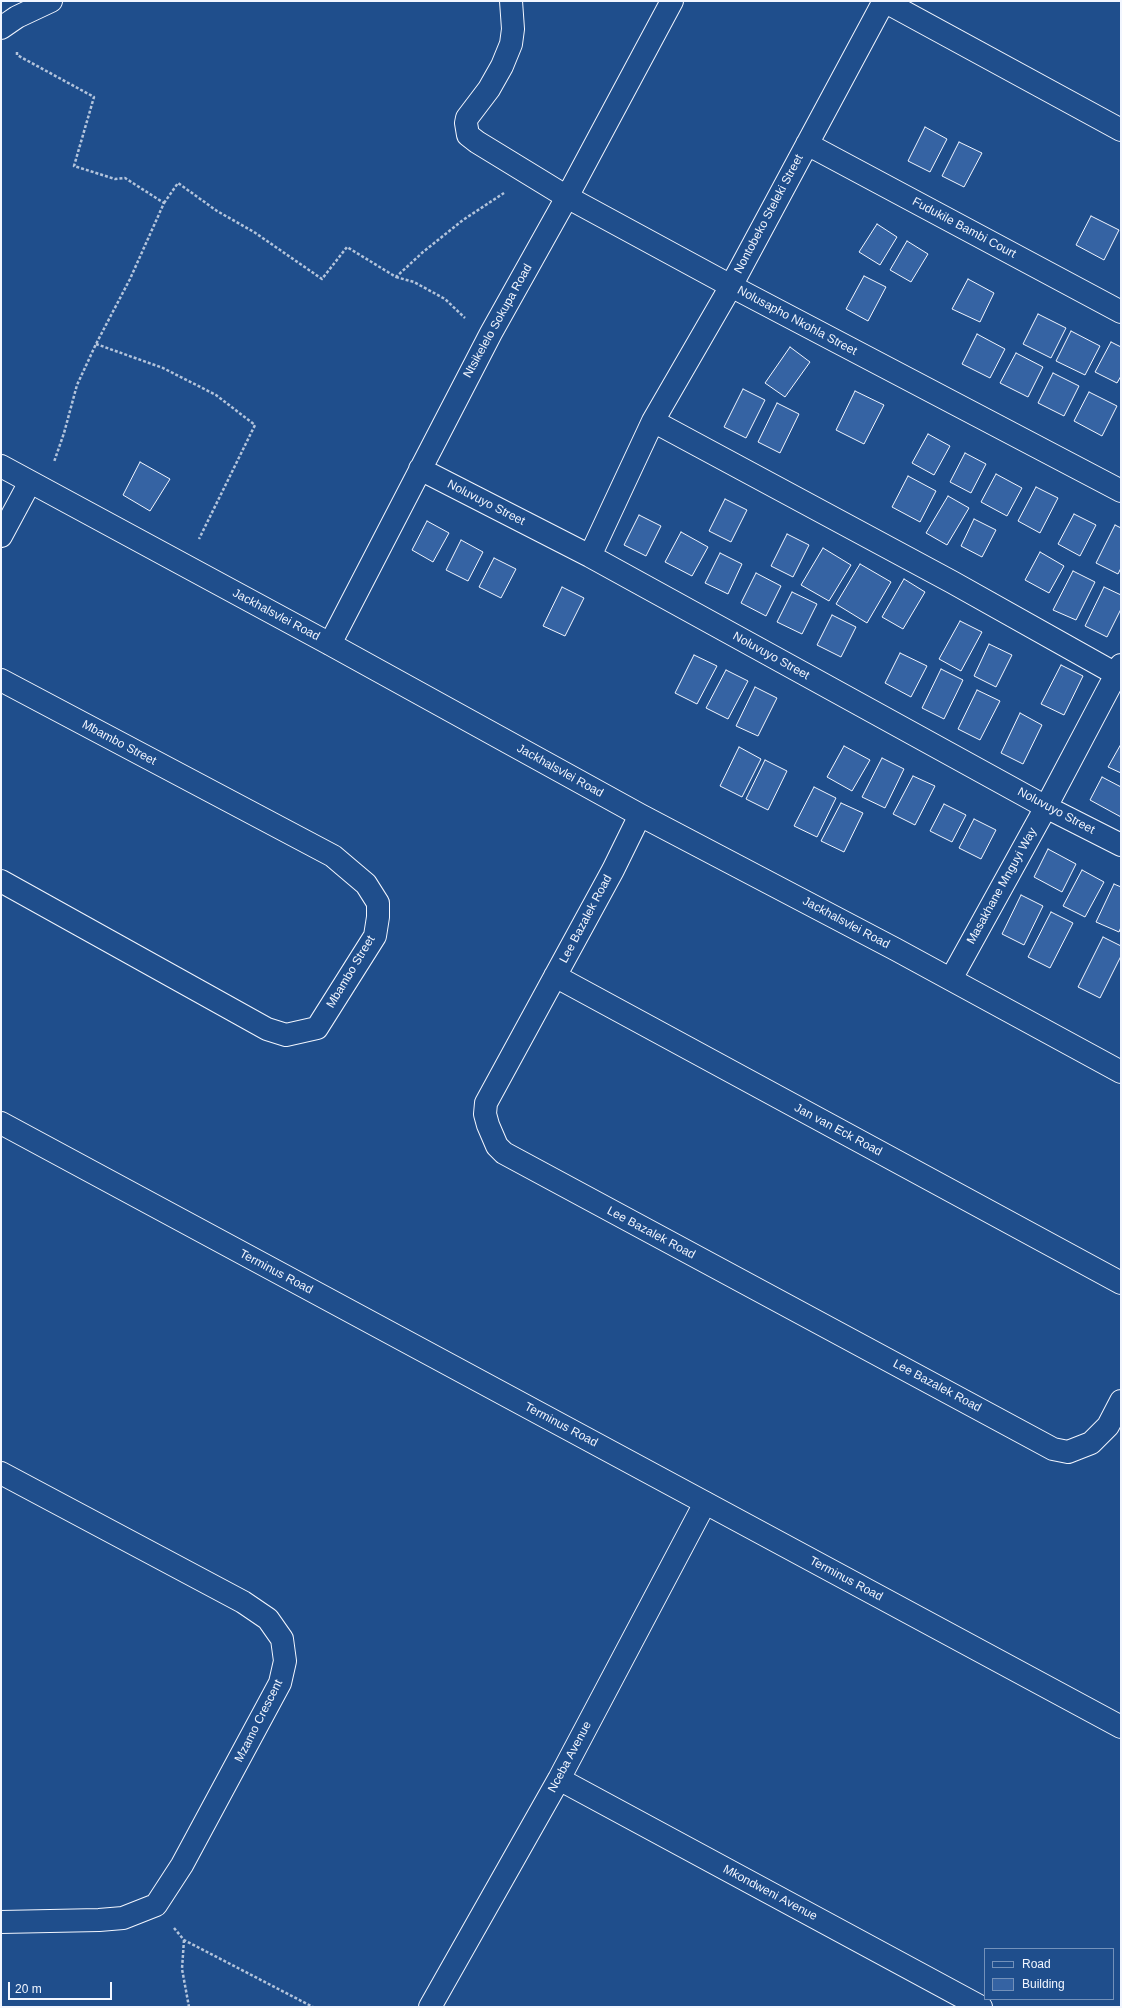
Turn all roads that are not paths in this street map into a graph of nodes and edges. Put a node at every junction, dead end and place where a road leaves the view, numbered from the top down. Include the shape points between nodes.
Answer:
1 (50, 1) edge
2 (511, 1) edge
3 (672, 1) edge
4 (884, 1) edge
5 (1, 28) edge
6 (1121, 130) edge
7 (807, 144) junction
8 (567, 197) junction
9 (731, 286) junction
10 (1121, 312) edge
11 (653, 421) junction
12 (1, 466) edge
13 (420, 469) junction
14 (30, 482) junction
15 (1121, 491) edge
16 (1, 536) edge
17 (590, 556) junction
18 (330, 644) junction
19 (1119, 669) edge
20 (1, 680) edge
21 (1046, 807) junction
22 (640, 815) junction
23 (1121, 845) edge
24 (1, 881) edge
25 (555, 976) junction
26 (950, 979) junction
27 (1121, 1072) edge
28 (1, 1123) edge
29 (1121, 1283) edge
30 (1121, 1401) edge
31 (1, 1473) edge
32 (705, 1503) junction
33 (1121, 1727) edge
34 (559, 1779) junction
35 (1, 1922) edge
36 (430, 2007) edge
37 (981, 2007) edge

1 - 5 street
2 - 8 street, Nolusapho Nkohla Street via 511,44 496,77 467,118 468,135 520,170
3 - 8 street, Ntsikelelo Sokupa Road
4 - 6 street
4 - 7 street, Nontobeko Steleki Street
7 - 9 street, Nontobeko Steleki Street
7 - 10 street, Fudukile Bambi Court
8 - 9 street, Nolusapho Nkohla Street
8 - 13 street, Ntsikelelo Sokupa Road via 491,333
9 - 11 street, Nontobeko Steleki Street
9 - 15 street, Nolusapho Nkohla Street
11 - 17 street, Nontobeko Steleki Street
11 - 19 street
12 - 14 street, Jackhalsvlei Road
13 - 17 street, Noluvuyo Street
13 - 18 street, Ntsikelelo Sokupa Road
14 - 16 street
14 - 18 street, Jackhalsvlei Road
17 - 21 street, Noluvuyo Street
18 - 22 street, Jackhalsvlei Road
19 - 21 street, Masakhane Mnguyi Way
20 - 24 street, Mbambo Street via 333,856 366,884 378,903 378,917 375,936 317,1028 286,1035 267,1029
21 - 23 street, Noluvuyo Street
21 - 26 street, Masakhane Mnguyi Way
22 - 25 street, Lee Bazalek Road
22 - 26 street, Jackhalsvlei Road
25 - 29 street, Jan van Eck Road
25 - 30 street, Lee Bazalek Road via 486,1103 488,1125 495,1142 504,1153 1052,1449 1068,1452 1091,1443 1108,1426
26 - 27 street, Jackhalsvlei Road
28 - 32 street, Terminus Road
31 - 35 street, Mzamo Crescent via 243,1602 268,1619 282,1639 285,1661 280,1683 182,1865 156,1905 123,1918
32 - 33 street, Terminus Road
32 - 34 street, Nceba Avenue
34 - 36 street, Nceba Avenue
34 - 37 street, Mkondweni Avenue

